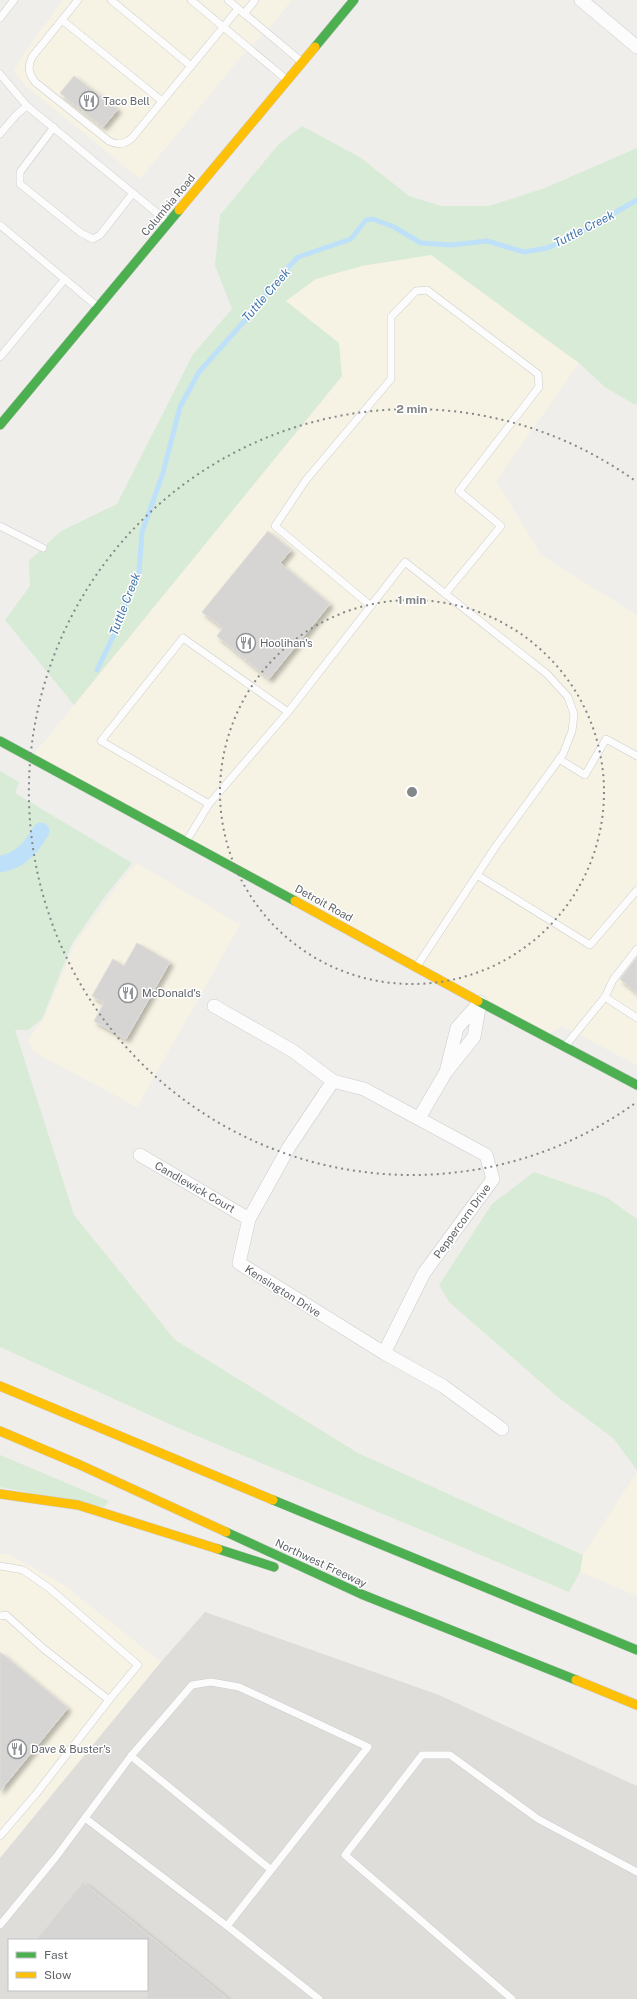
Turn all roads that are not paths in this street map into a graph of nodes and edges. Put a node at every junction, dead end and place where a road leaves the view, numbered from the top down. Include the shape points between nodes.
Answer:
1 (14, 0) edge
2 (78, 0) edge
3 (111, 0) edge
4 (190, 0) edge
5 (228, 0) edge
6 (255, 0) edge
7 (354, 0) edge
8 (581, 0) edge
9 (241, 11) junction
10 (0, 18) edge
11 (62, 20) junction
12 (223, 27) junction
13 (637, 47) edge
14 (302, 62) junction
15 (191, 66) junction
16 (0, 74) edge
17 (287, 80) junction
18 (162, 101) junction
19 (27, 106) junction
20 (54, 127) junction
21 (0, 134) edge
22 (133, 193) junction
23 (168, 222) junction
24 (0, 225) edge
25 (65, 279) junction
26 (98, 307) junction
27 (0, 357) edge
28 (0, 425) edge
29 (0, 526) edge
30 (43, 548) dead end
31 (445, 594) junction
32 (371, 606) junction
33 (288, 712) junction
34 (0, 741) edge
35 (637, 756) edge
36 (559, 759) junction
37 (209, 804) junction
38 (186, 842) junction
39 (477, 874) junction
40 (637, 890) edge
41 (637, 949) edge
42 (416, 967) junction
43 (605, 997) junction
44 (480, 1002) junction
45 (214, 1006) dead end
46 (637, 1018) edge
47 (565, 1047) junction
48 (446, 1072) junction
49 (333, 1081) junction
50 (637, 1085) edge
51 (418, 1118) junction
52 (140, 1155) dead end
53 (250, 1219) junction
54 (384, 1353) junction
55 (0, 1386) edge
56 (32, 1389) dead end
57 (502, 1429) dead end
58 (0, 1431) edge
59 (104, 1431) junction
60 (0, 1494) edge
61 (0, 1566) edge
62 (361, 1594) junction
63 (0, 1616) edge
64 (637, 1650) edge
65 (109, 1700) junction
66 (637, 1705) edge
67 (131, 1756) junction
68 (85, 1818) junction
69 (0, 1836) edge
70 (270, 1869) junction
71 (637, 1872) edge
72 (0, 1926) edge
73 (227, 1926) junction
74 (319, 1999) edge
75 (512, 1999) edge

1 - 10 lane
2 - 11 lane
3 - 15 lane
4 - 12 lane
5 - 9 lane
6 - 9 lane
7 - 14 main road, Columbia Road
8 - 13 street
9 - 12 lane
9 - 14 lane
11 - 18 lane
11 - 18 lane via 30,62 29,72 35,82 109,141 118,144 124,144 132,138
12 - 15 lane
12 - 17 lane
14 - 17 main road, Columbia Road
15 - 18 lane
16 - 19 lane
17 - 23 main road, Columbia Road
19 - 20 lane
19 - 21 lane
20 - 22 lane
20 - 22 lane via 20,172 20,184 81,234 93,238 100,236
22 - 23 lane
23 - 26 main road, Columbia Road
24 - 25 lane
25 - 26 lane
25 - 27 lane
26 - 28 main road, Columbia Road
29 - 30 lane
31 - 32 lane via 405,562
31 - 32 lane via 501,526 459,491 539,388 538,374 427,290 416,290 391,317 391,379 306,480 275,526
31 - 36 lane via 547,674 568,697 574,714 572,731
32 - 33 lane
33 - 37 lane
33 - 37 lane via 183,638 101,742
34 - 38 main road, Detroit Road
35 - 36 lane via 606,739 585,775
36 - 39 lane
37 - 38 lane
38 - 42 main road, Detroit Road
39 - 40 lane via 590,945
39 - 42 lane
41 - 43 lane via 613,980
42 - 44 main road, Detroit Road
43 - 46 lane
43 - 47 lane
44 - 47 main road, Detroit Road
44 - 48 street via 457,1028
44 - 48 street via 474,1037
45 - 49 street, Peppercorn Drive via 293,1051
47 - 50 main road, Detroit Road
48 - 51 street
49 - 51 street, Peppercorn Drive via 364,1089
49 - 53 street, Kensington Drive via 290,1147
51 - 54 street, Peppercorn Drive via 486,1155 493,1179 424,1274
52 - 53 street, Candlewick Court
53 - 54 street, Kensington Drive via 239,1263
54 - 57 street, Kensington Drive via 443,1386
55 - 59 main road
56 - 59 main road
58 - 62 main road, Northwest Freeway via 86,1467
59 - 64 main road
60 - 62 main road via 78,1505
61 - 65 lane via 23,1570 49,1588 138,1665
62 - 66 main road, Northwest Freeway
63 - 65 lane via 6,1615 44,1649
65 - 69 lane
67 - 68 lane
67 - 70 lane
67 - 70 lane via 192,1685 211,1682 239,1687 368,1747
68 - 72 lane
68 - 73 lane
70 - 73 lane
71 - 75 lane via 538,1819 450,1755 422,1755 345,1855
73 - 74 lane

